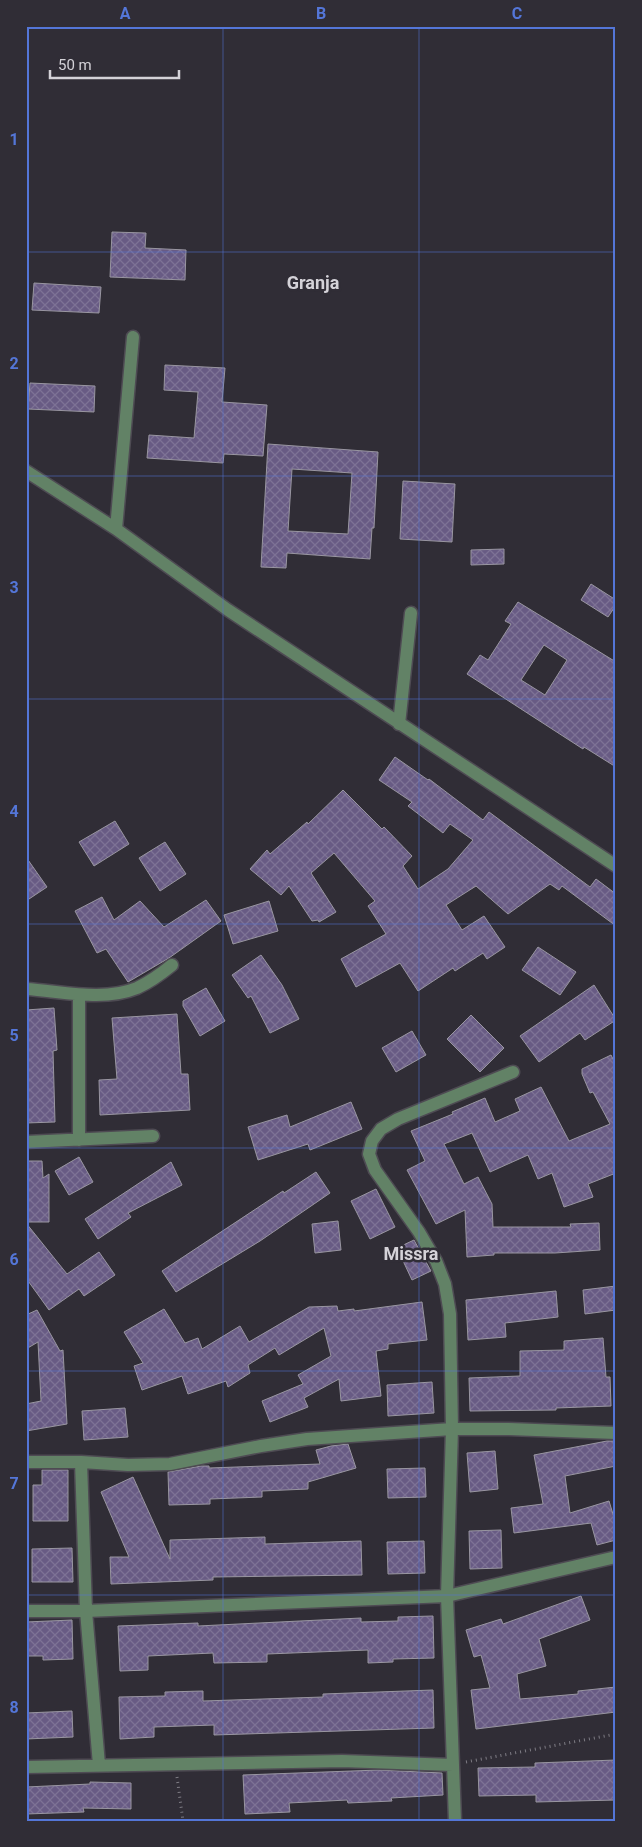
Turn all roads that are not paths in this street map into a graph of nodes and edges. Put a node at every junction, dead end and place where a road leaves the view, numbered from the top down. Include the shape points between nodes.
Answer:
1 (133, 337) dead end
2 (26, 471) edge
3 (116, 529) junction
4 (411, 613) dead end
5 (399, 724) junction
6 (616, 866) edge
7 (172, 965) dead end
8 (26, 989) edge
9 (79, 995) junction
10 (513, 1072) dead end
11 (153, 1136) dead end
12 (79, 1140) junction
13 (26, 1142) edge
14 (452, 1429) junction
15 (616, 1432) edge
16 (26, 1462) edge
17 (81, 1462) junction
18 (616, 1557) edge
19 (447, 1596) junction
20 (26, 1611) edge
21 (86, 1611) junction
22 (99, 1765) junction
23 (453, 1765) junction
24 (26, 1768) edge
25 (455, 1821) edge

1 - 3 street
2 - 3 street
3 - 5 street via 228,610
4 - 5 street
5 - 6 street
7 - 9 street via 136,988 119,993
8 - 9 street
9 - 12 street
10 - 14 street via 398,1119 382,1129 370,1148 375,1170 419,1232 445,1284 450,1314
11 - 12 street
12 - 13 street
14 - 15 street
14 - 17 street via 307,1439 170,1464
14 - 19 street
16 - 17 street
17 - 21 street
18 - 19 street
19 - 21 street
19 - 23 street
20 - 21 street
21 - 22 street
22 - 23 street via 342,1761
22 - 24 street
23 - 25 street

